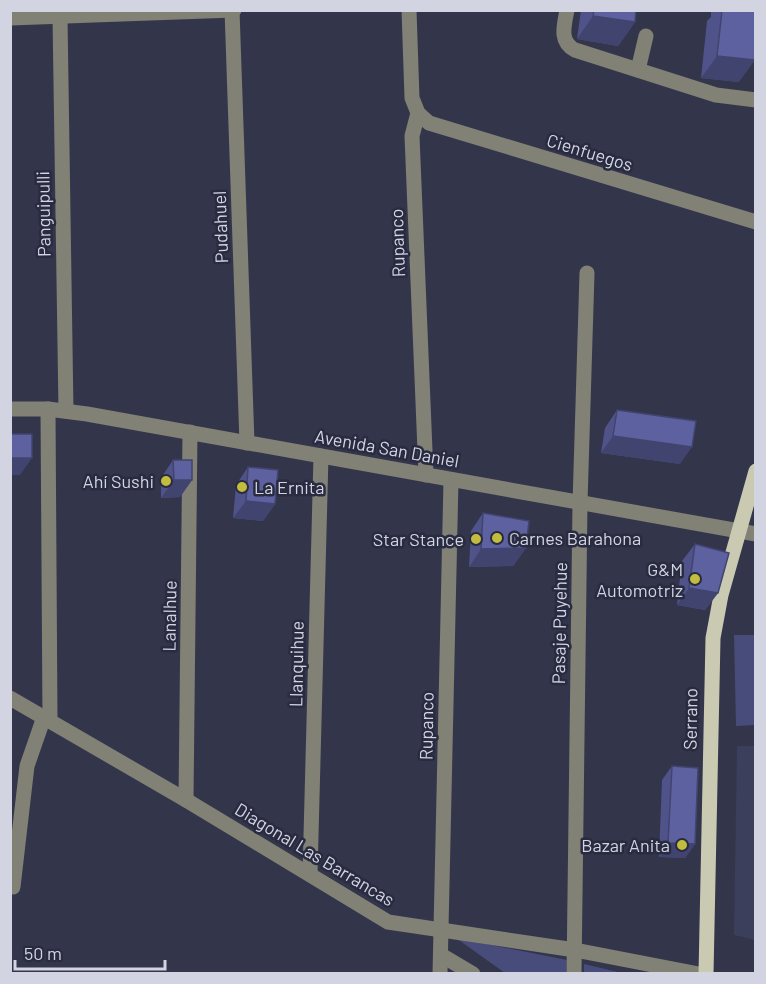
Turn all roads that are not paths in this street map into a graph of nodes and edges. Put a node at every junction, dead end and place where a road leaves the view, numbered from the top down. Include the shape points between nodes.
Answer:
1 (410, 10) edge
2 (567, 10) edge
3 (233, 11) edge
4 (60, 17) junction
5 (10, 18) edge
6 (646, 36) dead end
7 (638, 70) junction
8 (756, 100) edge
9 (418, 113) junction
10 (756, 222) edge
11 (587, 273) dead end
12 (10, 409) edge
13 (48, 410) junction
14 (66, 411) junction
15 (190, 432) junction
16 (247, 443) junction
17 (321, 456) junction
18 (756, 471) edge
19 (426, 475) junction
20 (451, 480) junction
21 (580, 503) junction
22 (740, 532) junction
23 (756, 534) edge
24 (10, 698) edge
25 (47, 719) junction
26 (186, 800) junction
27 (310, 874) junction
28 (13, 887) dead end
29 (441, 930) junction
30 (575, 950) junction
31 (441, 955) junction
32 (440, 974) edge
33 (473, 974) edge
34 (574, 974) edge
35 (699, 974) edge
36 (706, 974) edge

1 - 9 street, Rupanco via 412,98
2 - 7 street via 564,36 569,47
3 - 4 street
3 - 16 street, Pudahuel
4 - 5 street
4 - 14 street, Panguipulli
6 - 7 street
7 - 8 street via 716,95
9 - 10 street, Cienfuegos via 436,126
9 - 19 street, Rupanco via 412,136
11 - 21 street, Pasaje Puyehue
12 - 13 street, Avenida San Daniel
13 - 14 street, Avenida San Daniel
13 - 25 street
14 - 15 street, Avenida San Daniel
15 - 16 street, Avenida San Daniel
15 - 26 street, Lanalhue
16 - 17 street, Avenida San Daniel
17 - 19 street, Avenida San Daniel
17 - 27 street, Llanquihue
18 - 22 main road, Serrano
19 - 20 street, Avenida San Daniel
20 - 21 street, Avenida San Daniel
20 - 29 street, Rupanco
21 - 22 street, Avenida San Daniel
21 - 30 street, Pasaje Puyehue
22 - 23 street, Avenida San Daniel
22 - 36 main road, Serrano via 721,596 711,657
24 - 25 street, Diagonal Las Barrancas
25 - 26 street, Diagonal Las Barrancas
25 - 28 street via 27,766
26 - 27 street, Diagonal Las Barrancas
27 - 29 street, Diagonal Las Barrancas via 388,922
29 - 30 street, Diagonal Las Barrancas
29 - 31 street, Rupanco
30 - 34 street, Pasaje Puyehue
30 - 35 street, Diagonal Las Barrancas
31 - 32 street, Rupanco
31 - 33 street

